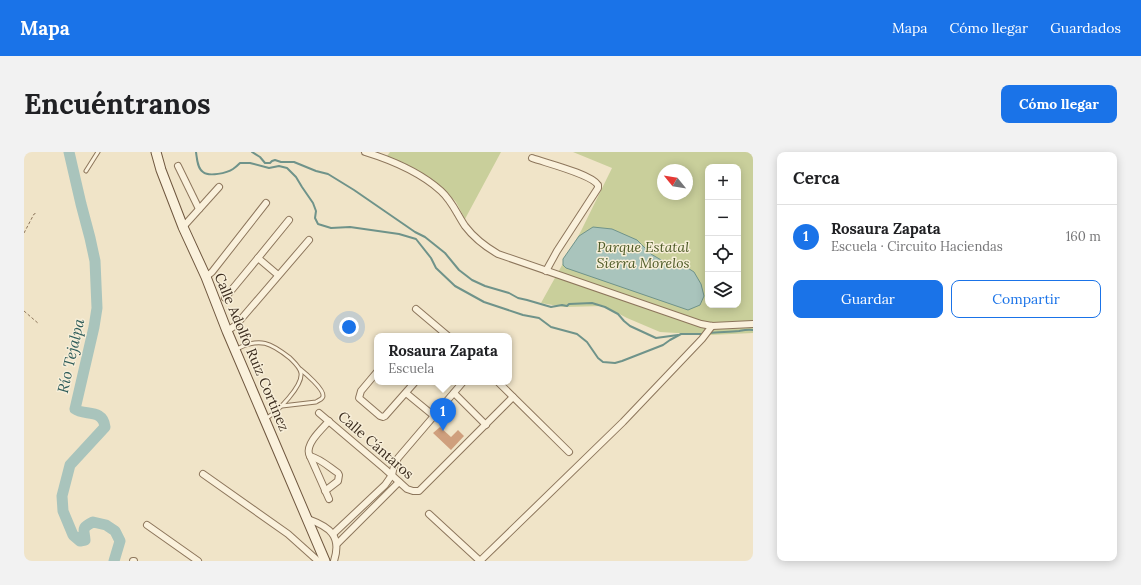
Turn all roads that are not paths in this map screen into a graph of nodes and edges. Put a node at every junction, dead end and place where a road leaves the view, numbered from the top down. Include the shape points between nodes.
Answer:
1 (98, 152) edge
2 (156, 152) edge
3 (365, 152) edge
4 (532, 158) dead end
5 (178, 166) dead end
6 (86, 171) dead end
7 (218, 187) dead end
8 (266, 203) dead end
9 (198, 209) junction
10 (289, 220) dead end
11 (183, 227) junction
12 (309, 240) dead end
13 (258, 258) junction
14 (546, 271) junction
15 (278, 275) junction
16 (206, 277) junction
17 (225, 298) dead end
18 (416, 309) dead end
19 (753, 324) edge
20 (710, 328) junction
21 (227, 331) junction
22 (444, 333) edge
23 (235, 350) junction
24 (300, 369) junction
25 (374, 376) edge
26 (413, 385) edge
27 (461, 385) edge
28 (501, 385) edge
29 (406, 393) junction
30 (454, 393) junction
31 (513, 397) junction
32 (282, 406) junction
33 (319, 413) dead end
34 (434, 416) junction
35 (265, 419) junction
36 (329, 420) junction
37 (486, 425) junction
38 (569, 452) dead end
39 (310, 456) junction
40 (203, 474) dead end
41 (392, 476) junction
42 (399, 482) junction
43 (325, 491) junction
44 (329, 499) dead end
45 (429, 514) dead end
46 (308, 519) junction
47 (148, 525) dead end
48 (333, 534) junction
49 (337, 544) junction
50 (320, 559) edge
51 (198, 561) edge
52 (334, 561) edge
53 (480, 561) edge

1 - 6 lane
2 - 11 main road, Calle Adolfo Ruiz Cortinez
3 - 14 street via 405,168 442,191 466,227 479,241 498,254
4 - 14 street via 566,168 594,180 598,185
5 - 9 street
7 - 9 street
8 - 16 street
9 - 11 street
10 - 13 street
11 - 16 main road, Calle Adolfo Ruiz Cortinez
12 - 15 street
13 - 15 street
13 - 17 street
14 - 20 street
15 - 21 street via 236,325
16 - 21 main road, Calle Adolfo Ruiz Cortinez
18 - 22 street
19 - 20 street
20 - 53 street via 702,340 623,422
21 - 23 main road, Calle Adolfo Ruiz Cortinez
23 - 24 lane via 246,344 262,342 278,348
23 - 35 main road, Calle Adolfo Ruiz Cortinez
24 - 32 lane via 300,381
24 - 32 lane via 322,391 323,396 316,402
25 - 29 street via 361,391 359,398 377,415 385,416
26 - 29 street
27 - 30 street
28 - 31 street
29 - 34 street
30 - 34 street
30 - 37 street
31 - 37 street
31 - 38 street
32 - 35 lane
33 - 36 street, Calle Cántaros
34 - 41 street via 398,458
35 - 46 main road, Calle Adolfo Ruiz Cortinez
36 - 39 street via 308,448
36 - 41 street, Calle Cántaros
37 - 42 street, Calle Cántaros via 419,491 407,489
39 - 43 street
39 - 43 street via 339,475 338,481
40 - 50 street
41 - 42 street, Calle Cántaros
41 - 48 street
42 - 49 street
43 - 44 street
45 - 53 street
46 - 48 street via 322,525
46 - 50 main road, Calle Adolfo Ruiz Cortinez
47 - 51 street
48 - 49 street
49 - 52 street

